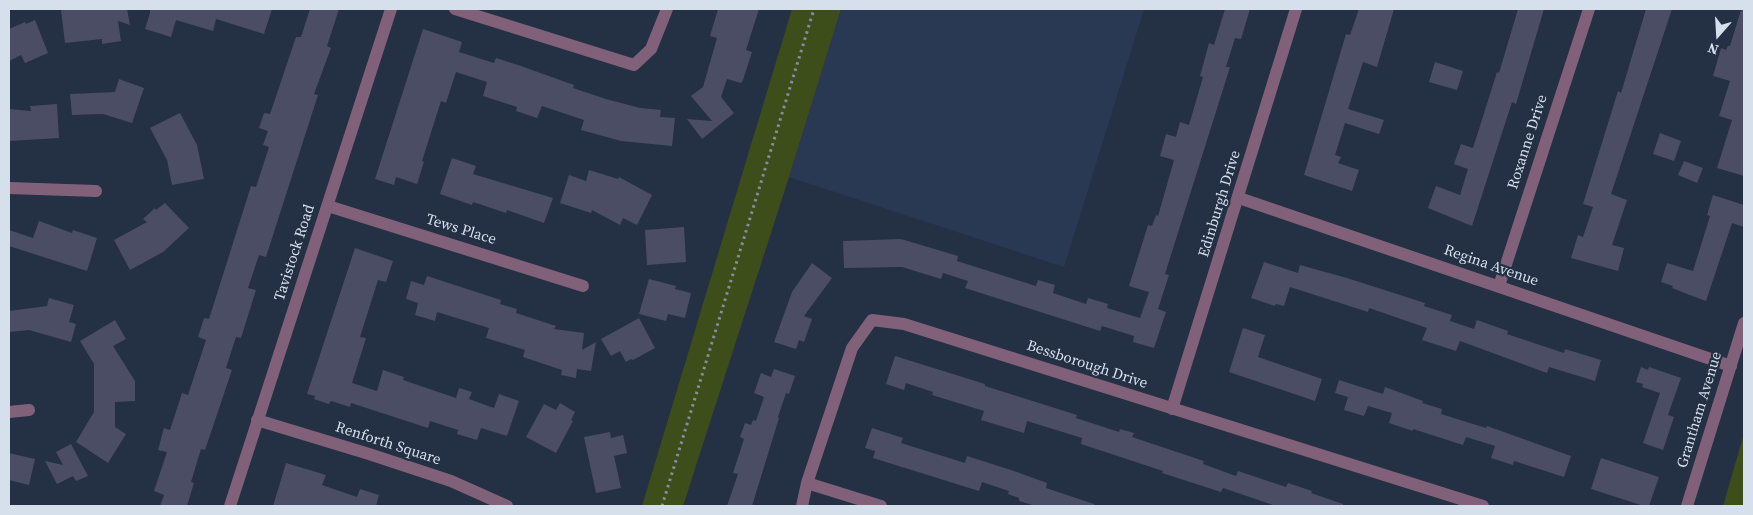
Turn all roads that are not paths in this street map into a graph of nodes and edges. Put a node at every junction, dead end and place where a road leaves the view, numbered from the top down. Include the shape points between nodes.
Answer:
1 (391, 9) edge
2 (455, 9) edge
3 (667, 9) edge
4 (1296, 9) edge
5 (1588, 9) edge
6 (9, 188) edge
7 (96, 191) dead end
8 (1239, 198) junction
9 (328, 206) junction
10 (583, 286) dead end
11 (1499, 286) junction
12 (1744, 323) edge
13 (1731, 366) junction
14 (1172, 409) junction
15 (29, 410) dead end
16 (9, 412) edge
17 (257, 420) junction
18 (807, 482) junction
19 (1470, 504) edge
20 (230, 506) edge
21 (506, 506) edge
22 (802, 506) edge
23 (881, 506) edge
24 (1483, 506) edge
25 (1687, 506) edge

1 - 9 street, Tavistock Road
2 - 3 street via 634,65 651,49
4 - 8 street, Edinburgh Drive
5 - 11 street, Roxanne Drive
6 - 7 street
8 - 11 street, Regina Avenue
8 - 14 street, Edinburgh Drive
9 - 10 street, Tews Place
9 - 17 street, Tavistock Road
11 - 13 street, Regina Avenue
12 - 13 street, Grantham Avenue
13 - 25 street, Grantham Avenue
14 - 18 street, Bessborough Drive via 904,324 872,320 852,348
14 - 19 street, Bessborough Drive
15 - 16 street
17 - 20 street, Tavistock Road
17 - 21 street, Renforth Square via 451,481
18 - 22 street, Bessborough Drive
18 - 23 street
19 - 24 street, Bessborough Drive

